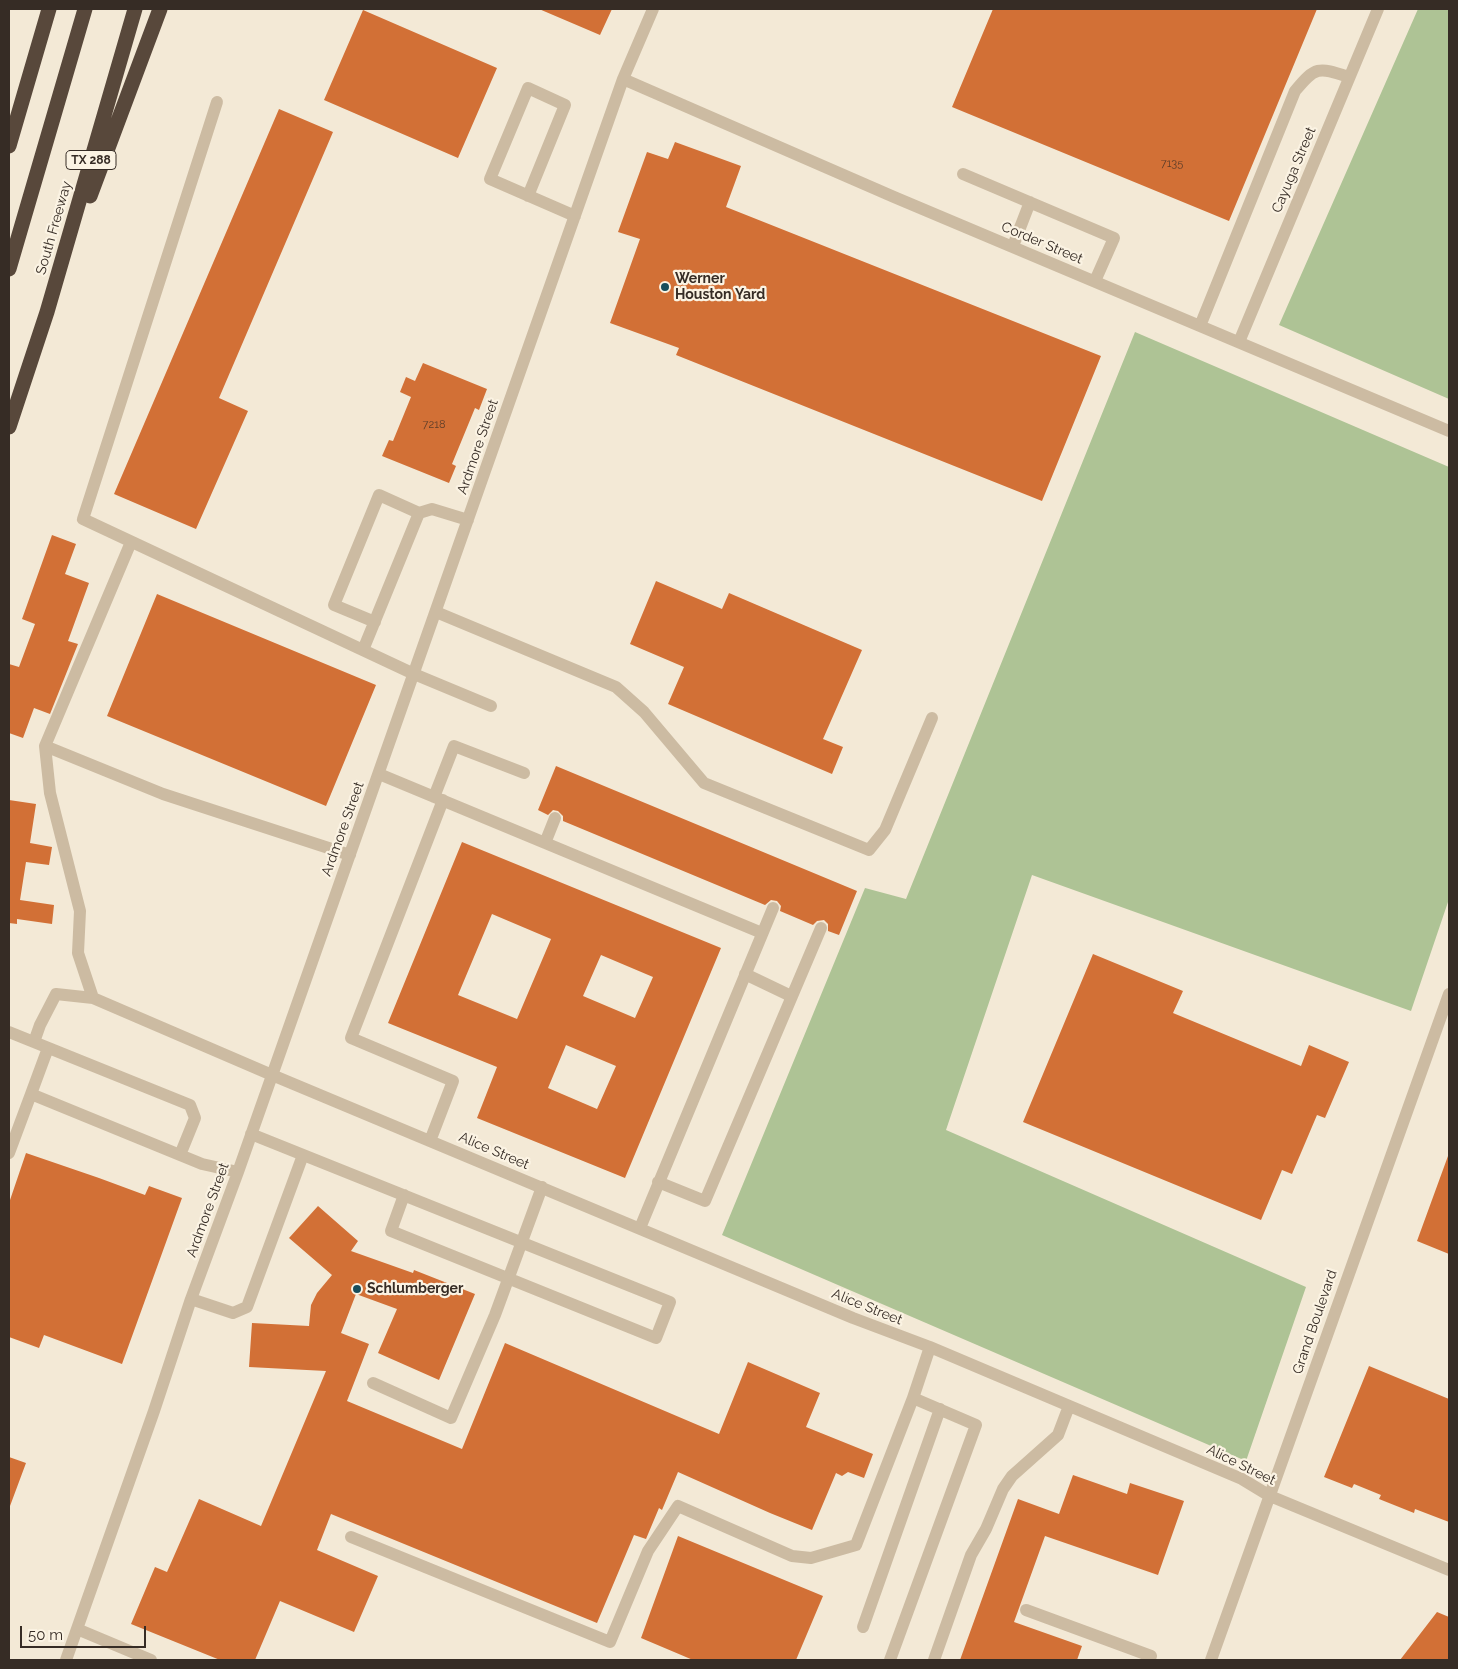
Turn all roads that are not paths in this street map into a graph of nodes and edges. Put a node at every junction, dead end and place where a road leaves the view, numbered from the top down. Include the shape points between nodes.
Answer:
1 (49, 9) edge
2 (85, 9) edge
3 (135, 9) edge
4 (160, 9) edge
5 (653, 9) edge
6 (1378, 9) edge
7 (1349, 77) junction
8 (623, 79) junction
9 (217, 102) dead end
10 (9, 146) edge
11 (964, 174) dead end
12 (528, 196) junction
13 (1030, 202) junction
14 (575, 216) junction
15 (1013, 246) junction
16 (9, 269) edge
17 (1095, 282) junction
18 (47, 312) junction
19 (1200, 326) junction
20 (1239, 342) junction
21 (9, 427) edge
22 (1449, 431) edge
23 (419, 513) junction
24 (468, 520) junction
25 (131, 542) junction
26 (436, 612) junction
27 (375, 622) junction
28 (363, 650) junction
29 (414, 674) junction
30 (491, 706) dead end
31 (932, 718) dead end
32 (45, 746) junction
33 (524, 773) dead end
34 (379, 774) junction
35 (438, 799) junction
36 (555, 818) dead end
37 (545, 844) junction
38 (350, 855) junction
39 (773, 908) dead end
40 (821, 928) dead end
41 (762, 933) junction
42 (745, 974) junction
43 (1449, 994) edge
44 (791, 996) junction
45 (93, 998) junction
46 (9, 1032) edge
47 (34, 1042) junction
48 (48, 1048) junction
49 (272, 1075) junction
50 (31, 1094) junction
51 (251, 1134) junction
52 (430, 1140) junction
53 (9, 1153) edge
54 (180, 1155) junction
55 (303, 1156) junction
56 (238, 1172) junction
57 (658, 1182) junction
58 (542, 1187) junction
59 (404, 1195) junction
60 (640, 1228) junction
61 (523, 1243) junction
62 (509, 1279) junction
63 (191, 1299) junction
64 (930, 1347) junction
65 (373, 1383) dead end
66 (913, 1398) junction
67 (1069, 1406) junction
68 (940, 1410) junction
69 (1270, 1496) junction
70 (351, 1538) dead end
71 (1449, 1570) edge
72 (1026, 1610) dead end
73 (863, 1627) dead end
74 (77, 1630) junction
75 (66, 1660) edge
76 (151, 1660) edge
77 (890, 1660) edge
78 (934, 1660) edge
79 (1149, 1660) edge
80 (1211, 1660) edge

1 - 10 highway
2 - 16 highway
3 - 18 highway, South Freeway / TX 288
4 - 18 highway
5 - 8 street, Ardmore Street
6 - 7 street, Cayuga Street
7 - 19 street via 1318,70 1295,91
7 - 20 street, Cayuga Street
8 - 14 street, Ardmore Street
8 - 15 street, Corder Street
9 - 25 street via 83,520
11 - 13 street
12 - 12 street via 490,179 528,88 565,105
12 - 14 street
13 - 15 street
13 - 17 street via 1114,238
14 - 24 street, Ardmore Street
15 - 17 street, Corder Street
17 - 19 street, Corder Street
18 - 21 highway, South Freeway / TX 288
19 - 20 street, Corder Street
20 - 22 street, Corder Street
23 - 24 street via 432,509
23 - 27 street
23 - 27 street via 379,495 334,605
24 - 26 street, Ardmore Street
25 - 28 street
25 - 32 street
26 - 29 street, Ardmore Street
26 - 31 street via 616,687 644,712 704,783 870,850 885,830
27 - 28 street
28 - 29 street
29 - 30 street
29 - 34 street, Ardmore Street
32 - 38 street via 163,794
32 - 45 street via 50,793 80,911 78,952
33 - 35 street via 454,746
34 - 35 street
34 - 38 street, Ardmore Street
35 - 37 street
35 - 52 street via 351,1038 453,1080
36 - 37 street
37 - 41 street
38 - 49 street, Ardmore Street
39 - 41 street
40 - 44 street
41 - 42 street
42 - 44 street
42 - 57 street
43 - 69 street, Grand Boulevard
44 - 57 street via 705,1201
45 - 47 street, Alice Street via 56,994
45 - 49 street, Alice Street
46 - 47 street
47 - 48 street
48 - 50 street
48 - 54 street via 190,1106 194,1118
49 - 51 street, Ardmore Street
49 - 52 street, Alice Street
50 - 53 street
50 - 54 street
51 - 55 street
51 - 56 street, Ardmore Street
52 - 58 street, Alice Street
54 - 56 street
55 - 59 street
55 - 63 street via 247,1307 233,1313
56 - 63 street, Ardmore Street
57 - 60 street
58 - 60 street, Alice Street
58 - 61 street
59 - 61 street
59 - 62 street via 391,1231
60 - 64 street, Alice Street
61 - 62 street
61 - 62 street via 670,1302 656,1338
62 - 65 street via 451,1418
63 - 74 street, Ardmore Street
64 - 66 street
64 - 67 street, Alice Street
66 - 68 street
66 - 70 street via 856,1545 811,1558 792,1556 678,1506 648,1551 610,1642
67 - 69 street, Alice Street via 1242,1480
67 - 78 street via 1058,1435 1012,1476 1003,1489 971,1555
68 - 73 street
68 - 77 street via 976,1425
69 - 71 street, Alice Street
69 - 80 street, Grand Boulevard
72 - 79 street via 1151,1656
74 - 75 street, Ardmore Street
74 - 76 street

